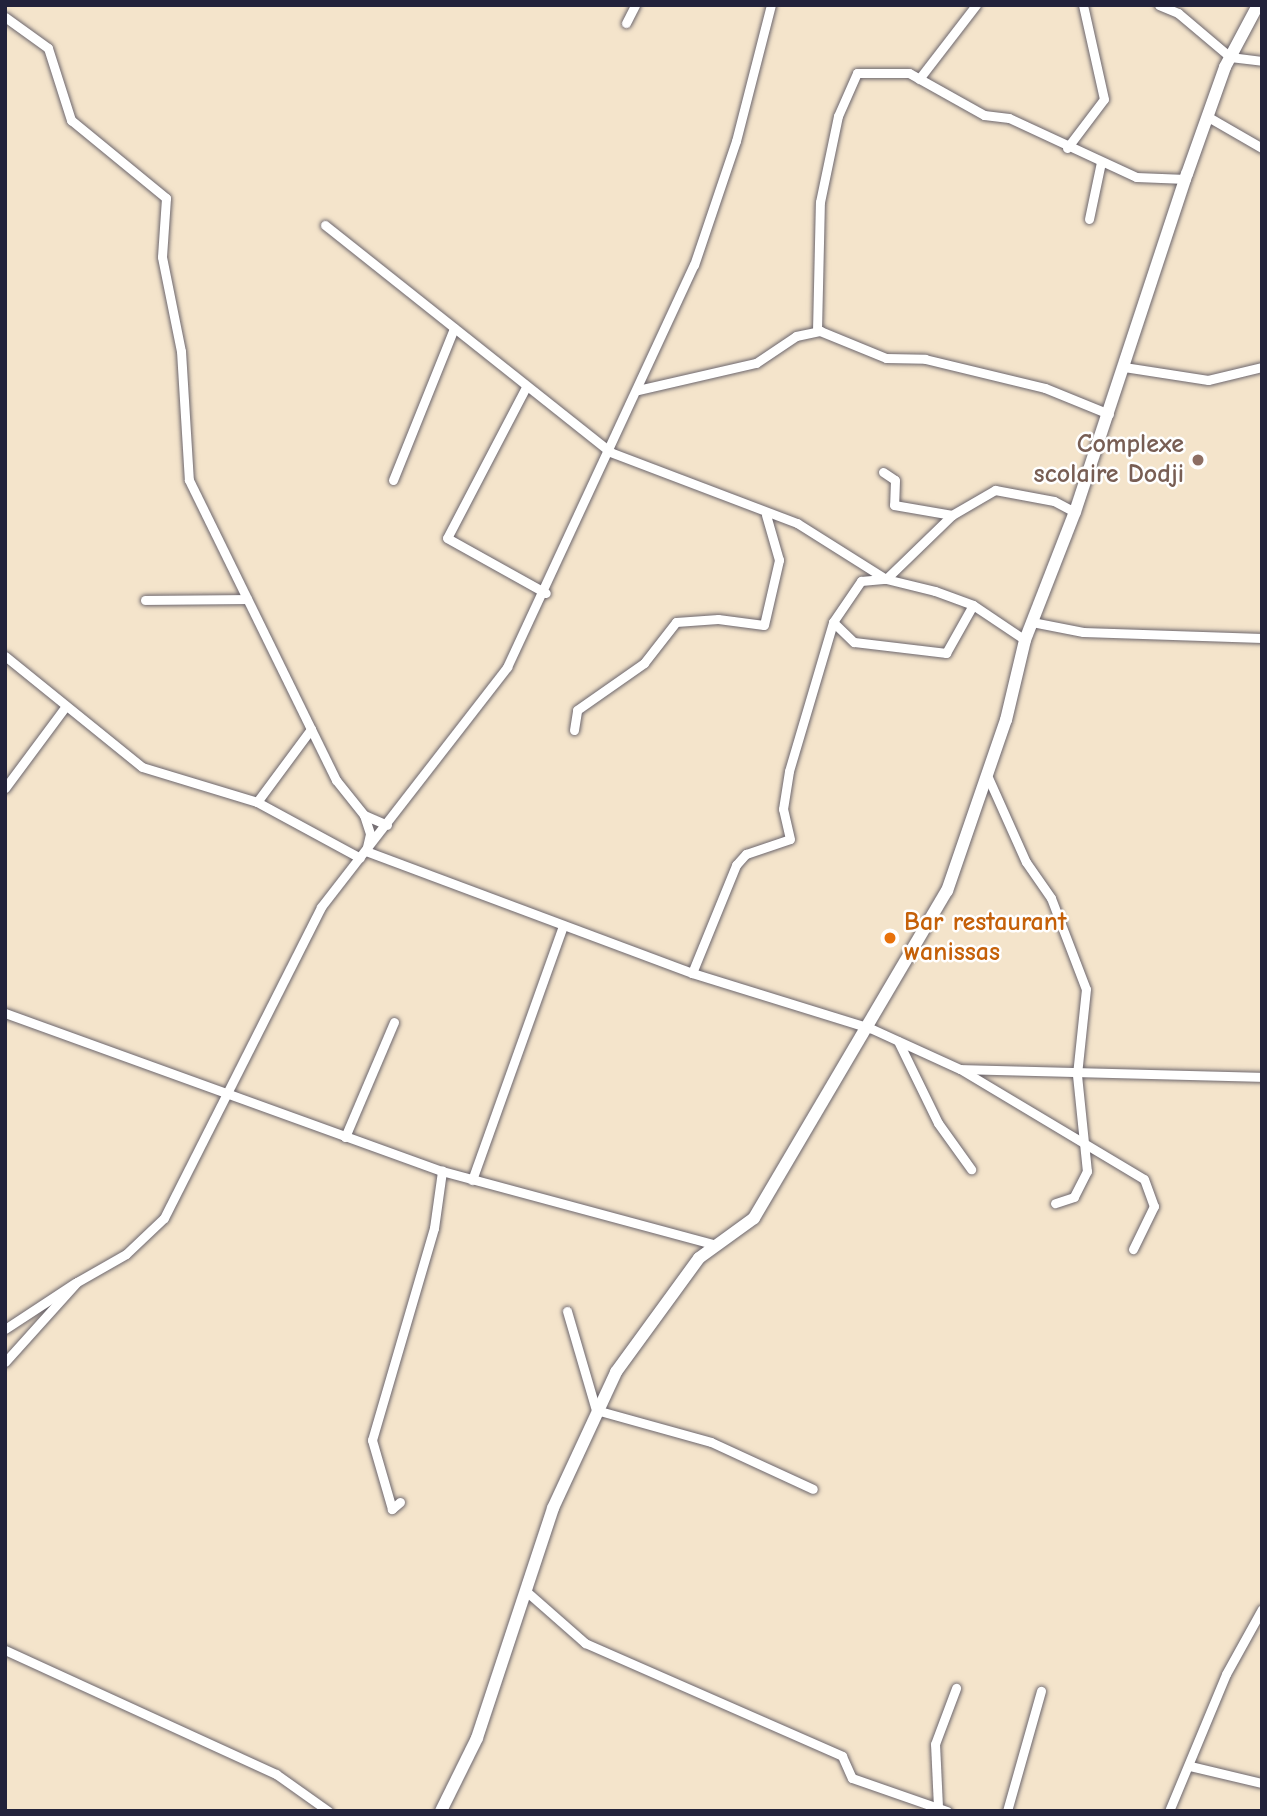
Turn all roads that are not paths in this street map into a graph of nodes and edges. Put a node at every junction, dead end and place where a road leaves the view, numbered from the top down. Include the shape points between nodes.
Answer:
1 (635, 5) edge
2 (771, 5) edge
3 (976, 5) edge
4 (1083, 5) edge
5 (1159, 5) edge
6 (1258, 5) edge
7 (5, 16) edge
8 (626, 23) dead end
9 (1230, 57) junction
10 (1262, 61) edge
11 (919, 79) junction
12 (1210, 118) junction
13 (1067, 148) junction
14 (1262, 148) edge
15 (1101, 162) junction
16 (1186, 179) junction
17 (1089, 219) dead end
18 (325, 225) dead end
19 (454, 328) junction
20 (817, 331) junction
21 (1124, 367) junction
22 (1262, 367) edge
23 (526, 387) junction
24 (638, 390) junction
25 (1109, 414) junction
26 (610, 452) junction
27 (883, 472) dead end
28 (393, 480) dead end
29 (1075, 512) junction
30 (766, 515) junction
31 (952, 515) junction
32 (886, 579) junction
33 (546, 593) junction
34 (247, 599) junction
35 (145, 600) dead end
36 (973, 605) junction
37 (833, 622) junction
38 (1032, 622) junction
39 (1262, 638) edge
40 (1025, 640) junction
41 (5, 656) edge
42 (66, 706) junction
43 (311, 729) junction
44 (574, 730) dead end
45 (987, 775) junction
46 (5, 788) edge
47 (257, 802) junction
48 (364, 815) junction
49 (387, 825) junction
50 (363, 855) junction
51 (563, 926) junction
52 (692, 973) junction
53 (5, 1013) edge
54 (394, 1022) dead end
55 (870, 1028) junction
56 (898, 1041) junction
57 (960, 1069) junction
58 (1077, 1075) junction
59 (1262, 1077) edge
60 (229, 1096) junction
61 (345, 1137) junction
62 (1085, 1144) junction
63 (971, 1169) dead end
64 (442, 1171) junction
65 (472, 1180) junction
66 (1055, 1203) dead end
67 (716, 1245) junction
68 (1133, 1249) dead end
69 (77, 1282) junction
70 (567, 1311) dead end
71 (5, 1329) edge
72 (5, 1362) edge
73 (596, 1410) junction
74 (813, 1489) dead end
75 (400, 1502) dead end
76 (526, 1591) junction
77 (1262, 1609) edge
78 (5, 1650) edge
79 (956, 1688) dead end
80 (1041, 1691) dead end
81 (1190, 1766) junction
82 (1262, 1783) edge
83 (943, 1809) edge
84 (328, 1811) edge
85 (441, 1811) edge
86 (1007, 1811) edge
87 (1169, 1811) edge

1 - 8 street
2 - 24 street via 736,141 694,265
3 - 11 street
4 - 13 street via 1104,99
5 - 9 street via 1171,8
6 - 9 main road
7 - 34 street via 48,48 71,120 166,198 162,257 181,351 187,472
9 - 10 street
9 - 12 main road
11 - 13 street via 984,115 1009,118
11 - 20 street via 857,73 838,116 817,224
12 - 14 street
12 - 16 main road
13 - 15 street
15 - 16 street via 1136,177
15 - 17 street
16 - 21 main road
18 - 19 street
19 - 23 street
19 - 28 street
20 - 24 street via 796,336 756,363
20 - 25 street via 844,335 886,358 925,359 1058,391
21 - 22 street via 1208,380
21 - 25 main road
23 - 26 street
23 - 33 street via 447,538
24 - 26 street
25 - 29 main road
26 - 30 street
26 - 33 street
27 - 31 street via 895,480 894,505
29 - 31 street via 1054,501 995,490
29 - 38 main road
30 - 32 street via 797,523
30 - 44 street via 779,560 764,625 718,619 676,622 644,663 577,710
31 - 32 street
32 - 36 street
32 - 37 street via 861,582
33 - 49 street via 507,667
34 - 35 street
34 - 43 street
36 - 37 street via 946,653 854,642
36 - 40 street
37 - 52 street via 789,771 783,809 790,839 739,860
38 - 39 street via 1083,632
38 - 40 main road
40 - 45 main road
41 - 42 street
42 - 46 street
42 - 47 street via 142,767
43 - 47 street
43 - 48 street via 336,780
45 - 55 main road via 947,891
45 - 58 street via 1026,862 1051,898 1084,980 1087,1018
47 - 50 street
48 - 49 street
48 - 50 street via 370,834
49 - 50 street
50 - 51 street
50 - 60 street via 321,907
51 - 52 street
51 - 65 street
52 - 55 street
53 - 60 street
54 - 61 street
55 - 56 street
55 - 67 main road via 754,1217
56 - 57 street
56 - 63 street via 938,1123
57 - 58 street
57 - 62 street
58 - 59 street
58 - 62 street
60 - 61 street
60 - 69 street via 163,1218 126,1254
61 - 64 street
62 - 66 street via 1083,1182 1069,1201
62 - 68 street via 1149,1186 1151,1217
64 - 65 street
64 - 75 street via 434,1228 372,1440 392,1509
65 - 67 street
67 - 73 main road via 699,1258 634,1345
69 - 71 street
69 - 72 street
70 - 73 street
73 - 74 street via 711,1443
73 - 76 main road
76 - 83 street via 585,1643 842,1756 852,1778
76 - 85 main road via 477,1738
77 - 81 street via 1226,1674
78 - 84 street via 276,1774
79 - 83 street via 935,1744
80 - 86 street
81 - 82 street
81 - 87 street

